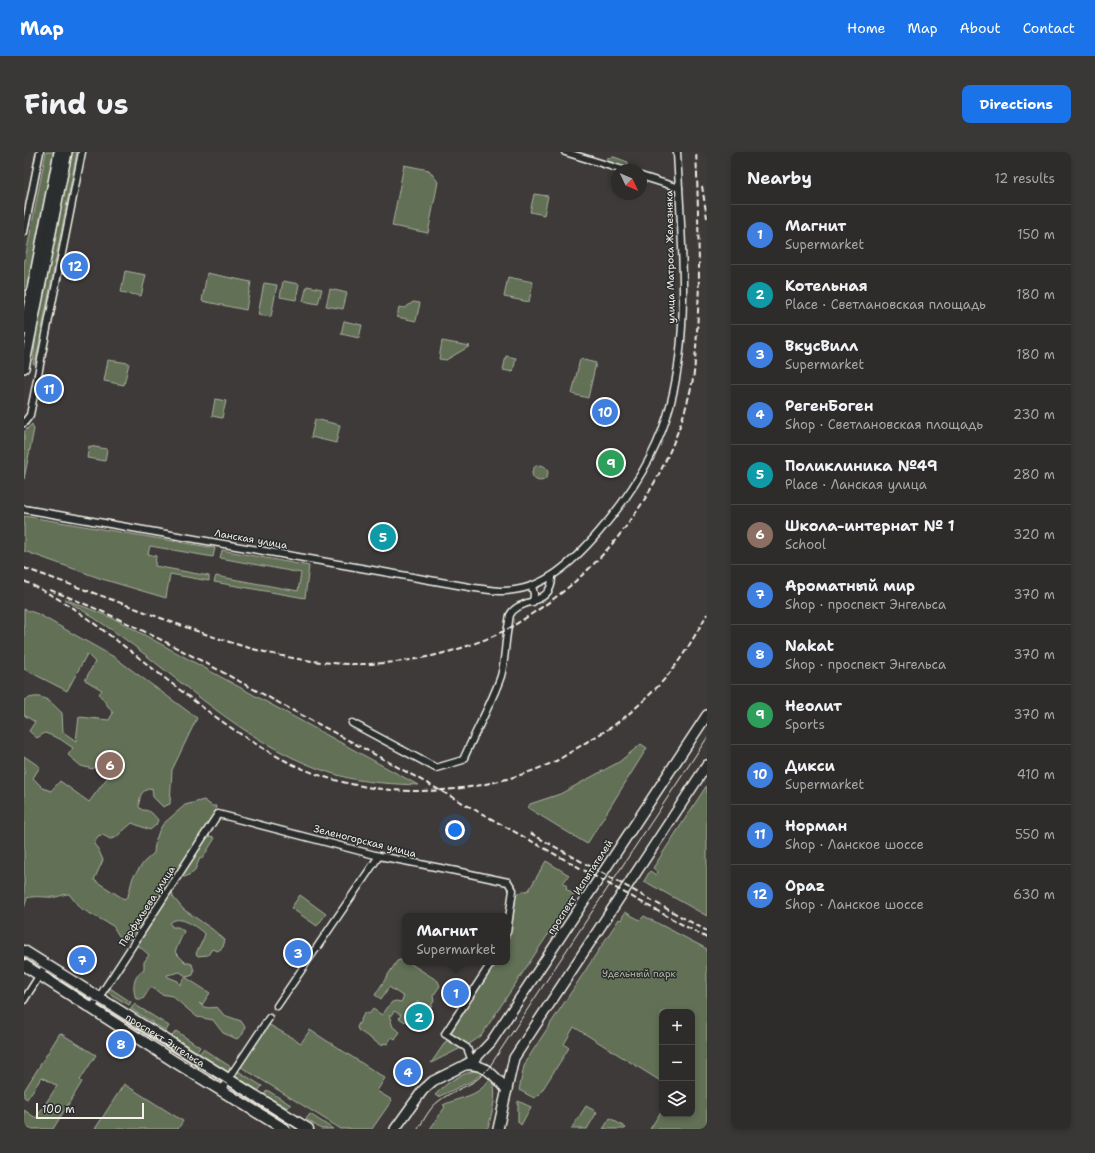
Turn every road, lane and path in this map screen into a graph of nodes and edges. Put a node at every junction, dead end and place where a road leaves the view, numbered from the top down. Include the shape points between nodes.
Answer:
1 (40, 152) edge
2 (59, 152) edge
3 (67, 152) edge
4 (82, 152) edge
5 (565, 152) edge
6 (677, 152) edge
7 (611, 167) edge
8 (647, 178) edge
9 (679, 188) junction
10 (24, 232) edge
11 (24, 330) edge
12 (24, 368) edge
13 (24, 422) edge
14 (24, 509) edge
15 (552, 576) junction
16 (532, 586) junction
17 (475, 588) joint
18 (532, 602) junction
19 (707, 715) edge
20 (352, 722) dead end
21 (703, 729) edge
22 (707, 765) edge
23 (218, 814) joint
24 (379, 856) junction
25 (510, 913) edge
26 (24, 951) edge
27 (24, 965) edge
28 (46, 965) junction
29 (490, 965) edge
30 (40, 975) junction
31 (99, 998) junction
32 (24, 1000) edge
33 (277, 1006) tunnel mouth
34 (92, 1008) junction
35 (269, 1018) tunnel mouth
36 (468, 1063) junction
37 (228, 1080) junction
38 (221, 1090) junction
39 (507, 1090) junction
40 (407, 1114) junction
41 (284, 1129) edge
42 (308, 1129) edge
43 (395, 1129) edge
44 (400, 1129) edge
45 (498, 1129) edge

1 - 10 street
2 - 11 main road
3 - 12 main road
4 - 13 street via 30,415
5 - 7 street
6 - 9 street, улица Матроса Железняка
8 - 9 street
9 - 15 street, улица Матроса Железняка via 683,301 679,366 671,404 658,440 641,473 614,515 589,544
14 - 17 street, Ланская улица
15 - 16 street, улица Матроса Железняка
15 - 18 street via 552,583 545,595
16 - 17 street, улица Матроса Железняка via 502,591
16 - 18 street
18 - 20 street via 518,606 510,614 501,674 463,760 436,768
19 - 21 main road, проспект Испытателей
21 - 36 main road, проспект Испытателей via 491,1042
22 - 39 main road via 514,1058
23 - 24 street, Зеленогорская улица
23 - 31 street, Перфильева улица
24 - 25 street, Зеленогорская улица via 508,882 513,890
24 - 33 street
26 - 28 main road, проспект Энгельса
27 - 30 main road, проспект Энгельса
28 - 30 street
28 - 31 main road, проспект Энгельса
29 - 36 street via 445,1034 468,1048
30 - 32 street
30 - 34 main road, проспект Энгельса
31 - 34 street, Перфильева улица
31 - 37 main road, проспект Энгельса
34 - 38 main road, проспект Энгельса
35 - 37 street
36 - 39 main road via 487,1070
36 - 40 main road via 433,1081
37 - 38 street
37 - 42 main road, проспект Энгельса
38 - 41 main road, проспект Энгельса
39 - 45 main road
40 - 43 main road
40 - 44 main road

